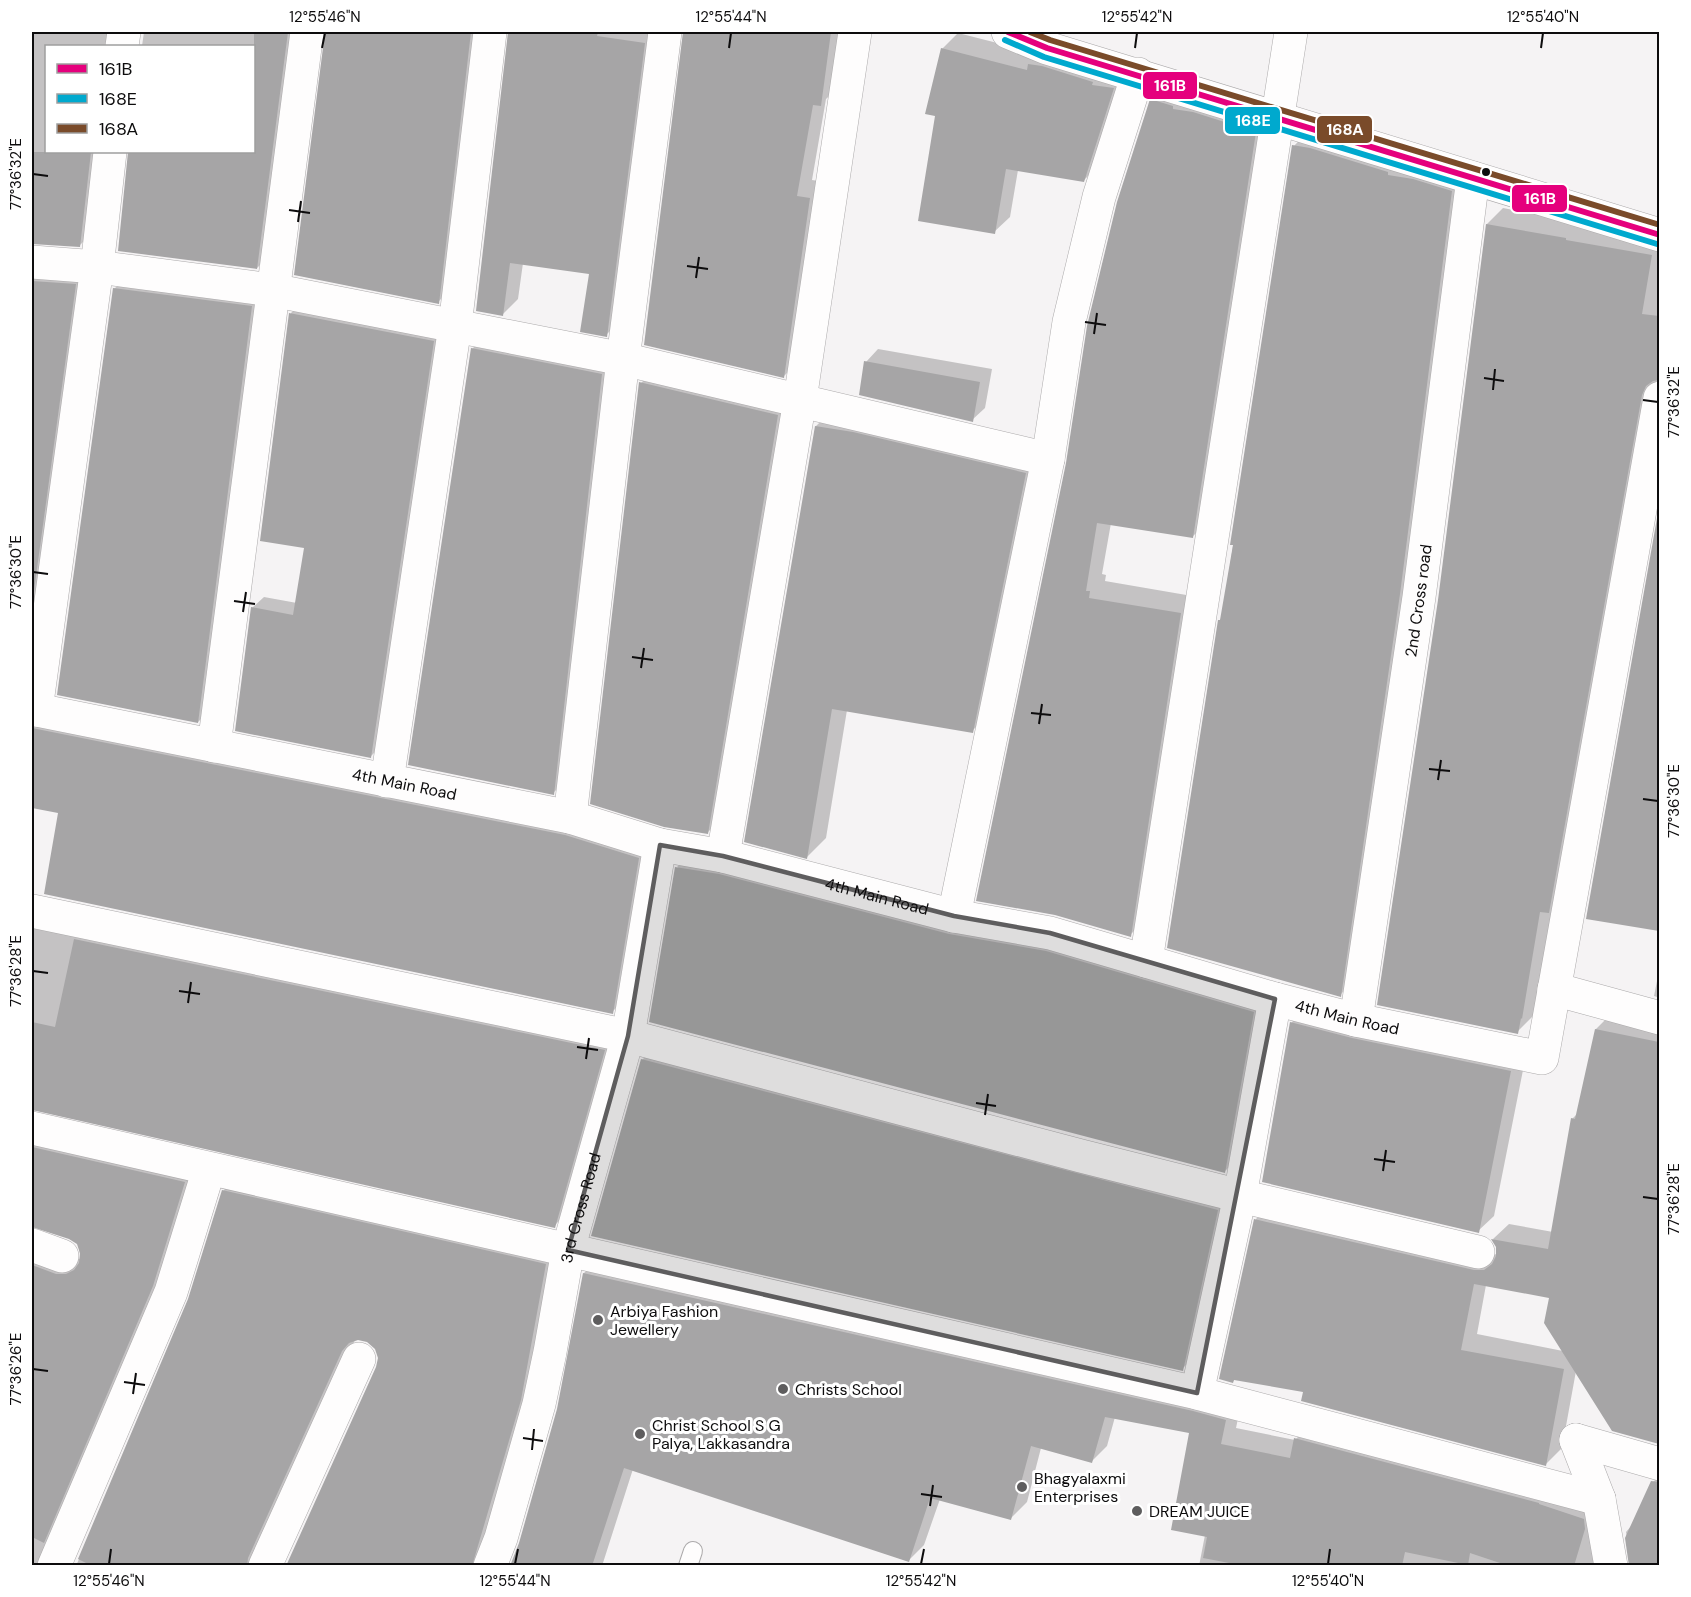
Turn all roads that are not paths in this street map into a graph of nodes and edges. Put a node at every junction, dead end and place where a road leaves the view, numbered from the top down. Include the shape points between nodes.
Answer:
1 (307, 32) edge
2 (490, 32) edge
3 (665, 32) edge
4 (855, 32) edge
5 (1008, 32) edge
6 (1291, 32) edge
7 (1048, 40) edge
8 (1138, 74) junction
9 (1278, 117) junction
10 (110, 153) edge
11 (1473, 178) junction
12 (1659, 235) edge
13 (32, 262) edge
14 (97, 267) junction
15 (272, 290) junction
16 (455, 326) junction
17 (623, 359) junction
18 (1659, 398) edge
19 (800, 400) junction
20 (1048, 459) junction
21 (34, 710) edge
22 (214, 746) junction
23 (387, 781) junction
24 (570, 817) junction
25 (660, 845) junction
26 (723, 856) junction
27 (32, 911) edge
28 (954, 916) junction
29 (1146, 961) junction
30 (1554, 989) junction
31 (1275, 999) junction
32 (1659, 1018) edge
33 (1356, 1020) junction
34 (628, 1036) junction
35 (32, 1128) edge
36 (209, 1169) junction
37 (1239, 1196) junction
38 (32, 1245) edge
39 (568, 1250) junction
40 (1478, 1252) dead end
41 (62, 1256) dead end
42 (359, 1359) dead end
43 (1197, 1393) junction
44 (1659, 1464) edge
45 (1599, 1499) junction
46 (54, 1566) edge
47 (265, 1566) edge
48 (490, 1566) edge
49 (1611, 1566) edge

1 - 15 street
2 - 16 street
3 - 17 street
4 - 19 street
5 - 7 street
6 - 9 street
7 - 8 street
8 - 9 street
8 - 20 street via 1099,197 1069,322
9 - 11 street
9 - 29 street
10 - 14 street
11 - 12 street
11 - 33 street, 2nd Cross road via 1419,597
13 - 14 street
14 - 15 street
14 - 21 street
15 - 16 street
15 - 22 street
16 - 17 street
16 - 23 street
17 - 19 street
17 - 24 street
18 - 30 street
19 - 20 street
19 - 26 street
20 - 28 street
21 - 22 street, 4th Main Road
22 - 23 street, 4th Main Road
23 - 24 street, 4th Main Road
24 - 25 street, 4th Main Road
25 - 26 street, 4th Main Road
25 - 34 street, 3rd Cross Road
26 - 28 street, 4th Main Road
27 - 34 street
28 - 29 street, 4th Main Road via 1050,933
29 - 31 street, 4th Main Road
30 - 32 street
30 - 33 street, 4th Main Road via 1542,1058
31 - 33 street, 4th Main Road
31 - 37 street
34 - 37 street
34 - 39 street, 3rd Cross Road
35 - 36 street
36 - 39 street
36 - 46 street via 171,1292
37 - 40 street
37 - 43 street
38 - 41 street
39 - 43 street
39 - 48 street, 3rd Cross Road via 538,1404
42 - 47 street
43 - 45 street
44 - 45 street via 1576,1440
45 - 49 street

